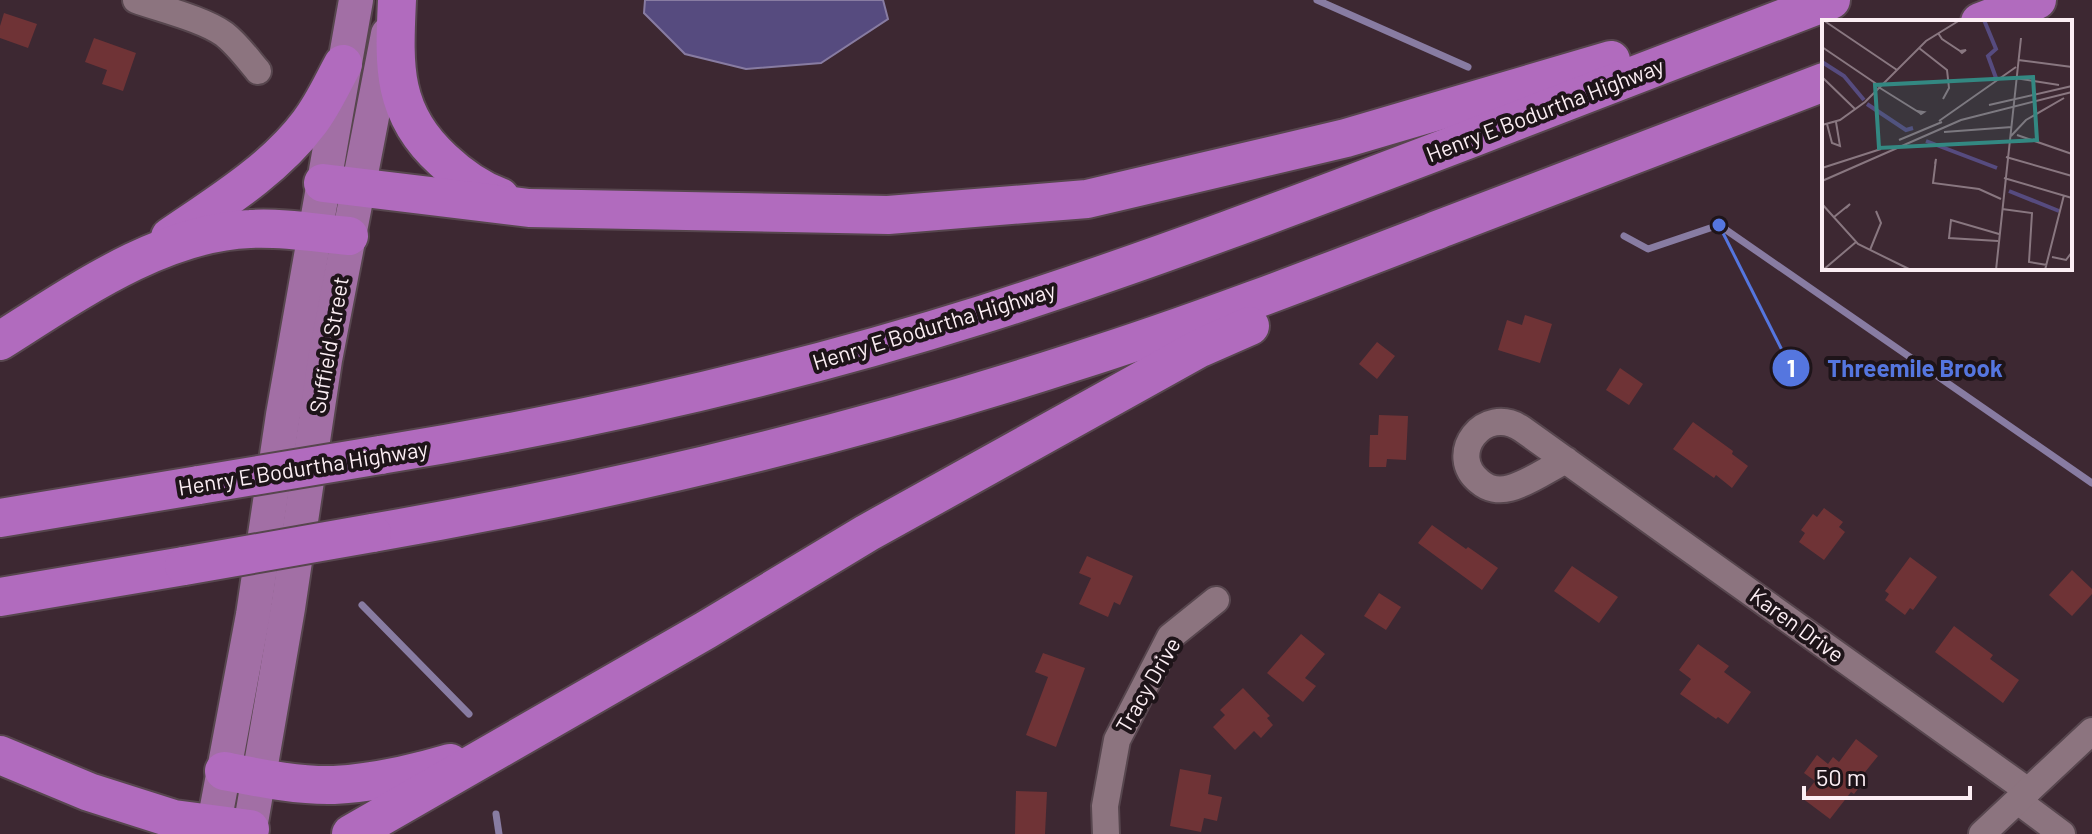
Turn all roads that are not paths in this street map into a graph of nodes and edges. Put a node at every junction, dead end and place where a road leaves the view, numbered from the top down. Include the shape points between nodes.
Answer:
1 (136, 0) edge
2 (356, 0) edge
3 (396, 0) edge
4 (1813, 0) edge
5 (1831, 0) edge
6 (2037, 0) edge
7 (1985, 20) edge
8 (343, 64) junction
9 (258, 71) dead end
10 (1822, 83) edge
11 (1641, 152) junction
12 (341, 185) junction
13 (529, 208) junction
14 (332, 235) junction
15 (132, 263) junction
16 (0, 341) edge
17 (1566, 460) dead end
18 (0, 518) edge
19 (0, 597) edge
20 (1216, 600) dead end
21 (2092, 731) edge
22 (510, 743) junction
23 (0, 755) edge
24 (241, 774) junction
25 (89, 792) junction
26 (2023, 796) junction
27 (231, 830) edge
28 (125, 834) edge
29 (351, 834) edge
30 (1106, 834) edge
31 (1982, 834) edge
32 (2062, 834) edge

1 - 9 street via 221,32
2 - 8 main road, Suffield Street
3 - 12 main road, Suffield Street
3 - 13 highway via 396,66 409,120 465,179
4 - 13 highway via 1346,138 1087,199 888,215
5 - 18 highway, Henry E Bodurtha Highway, bridge via 1213,237 981,315 825,360 521,430
6 - 7 highway
8 - 12 main road, Suffield Street
8 - 15 highway via 316,113 290,144 239,188
10 - 11 highway
11 - 19 highway, bridge via 1225,311 993,388 835,432 466,516
11 - 22 highway via 1200,348 867,533
12 - 13 highway
12 - 14 main road, Suffield Street
14 - 15 highway via 228,231
14 - 24 main road, Suffield Street via 325,360 288,608
15 - 16 highway
17 - 26 street, Karen Drive
20 - 30 street, Tracy Drive via 1170,637 1117,740 1105,806
21 - 26 street
22 - 24 highway via 437,767 332,785
22 - 29 highway
23 - 25 highway
24 - 27 main road, Suffield Street
25 - 27 highway via 174,819
25 - 28 highway
26 - 31 street
26 - 32 street, Karen Drive

